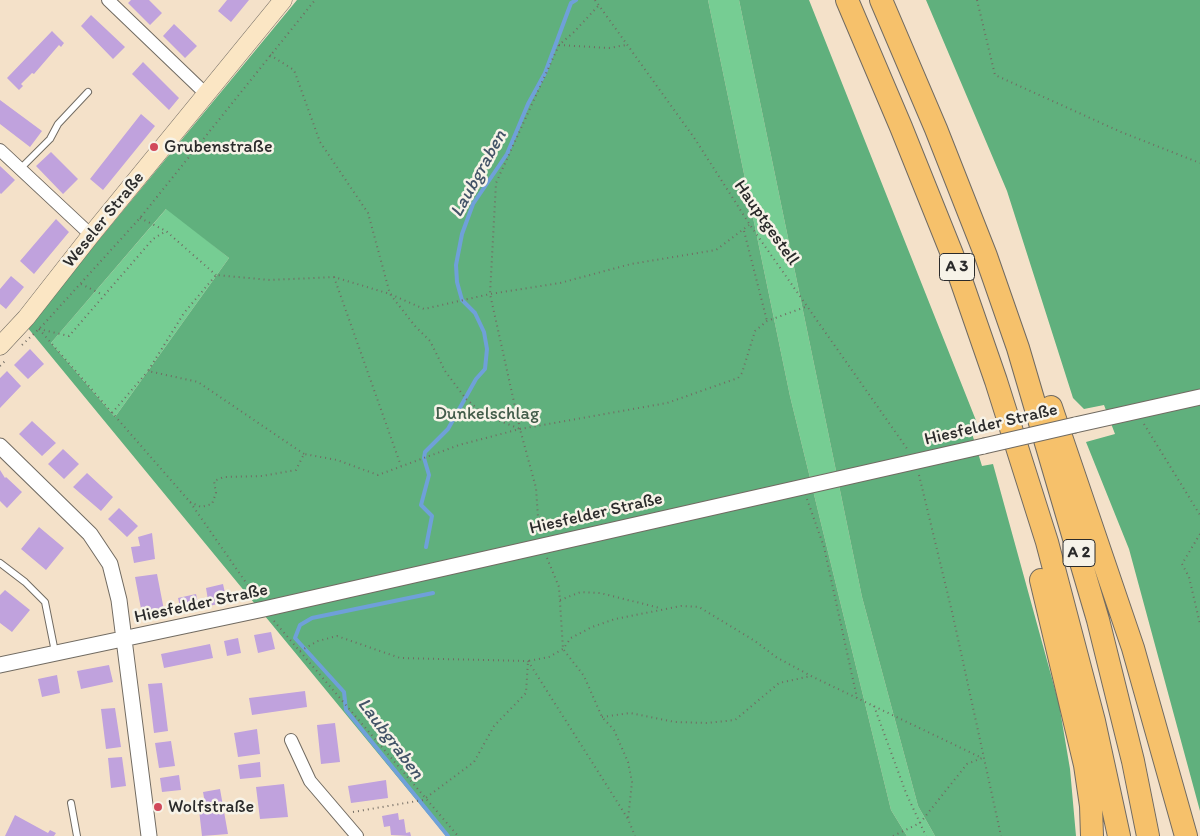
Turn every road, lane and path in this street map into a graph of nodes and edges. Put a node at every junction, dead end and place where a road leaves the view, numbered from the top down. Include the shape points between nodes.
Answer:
1 (108, 0) edge
2 (283, 0) edge
3 (315, 0) edge
4 (595, 0) edge
5 (847, 0) edge
6 (881, 0) edge
7 (977, 0) edge
8 (599, 5) junction
9 (627, 44) junction
10 (559, 45) junction
11 (270, 55) junction
12 (88, 92) dead end
13 (206, 94) junction
14 (0, 150) edge
15 (1200, 163) edge
16 (20, 169) junction
17 (140, 218) junction
18 (750, 225) junction
19 (166, 231) junction
20 (744, 231) junction
21 (91, 235) junction
22 (216, 275) junction
23 (334, 277) junction
24 (81, 284) junction
25 (390, 294) junction
26 (490, 294) junction
27 (103, 295) junction
28 (808, 306) junction
29 (767, 321) junction
30 (39, 329) junction
31 (0, 346) edge
32 (1018, 348) junction
33 (148, 372) junction
34 (1200, 397) edge
35 (1137, 411) junction
36 (112, 413) junction
37 (520, 429) junction
38 (0, 446) edge
39 (304, 454) junction
40 (914, 462) junction
41 (401, 466) junction
42 (803, 487) junction
43 (190, 502) junction
44 (1200, 516) edge
45 (1200, 534) edge
46 (1047, 542) junction
47 (542, 546) junction
48 (0, 563) edge
49 (560, 600) junction
50 (1047, 602) junction
51 (662, 609) junction
52 (264, 610) junction
53 (1200, 624) edge
54 (124, 640) junction
55 (563, 648) junction
56 (300, 651) junction
57 (55, 654) junction
58 (528, 661) junction
59 (0, 665) edge
60 (811, 676) junction
61 (858, 698) junction
62 (874, 706) junction
63 (602, 717) junction
64 (291, 740) dead end
65 (982, 758) junction
66 (427, 798) junction
67 (71, 803) dead end
68 (338, 814) junction
69 (628, 819) junction
70 (920, 823) junction
71 (77, 836) edge
72 (149, 836) edge
73 (357, 836) edge
74 (458, 836) edge
75 (635, 836) edge
76 (893, 836) edge
77 (926, 836) edge
78 (1001, 836) edge
79 (1092, 836) edge
80 (1104, 836) edge
81 (1119, 836) edge
82 (1148, 836) edge
83 (1186, 836) edge

1 - 13 street
2 - 13 main road, Weseler Straße
3 - 11 path
4 - 8 path, Hauptgestell
5 - 46 highway, A 3 via 952,254
6 - 32 highway, A 3 via 975,228
7 - 15 path via 994,75
8 - 9 path, Hauptgestell
8 - 10 path
9 - 10 path via 609,48
9 - 18 path, Hauptgestell via 695,139
10 - 26 path via 496,184
11 - 17 path
11 - 25 path via 294,70 320,142 368,213
12 - 16 lane via 58,124 50,139
13 - 21 main road, Weseler Straße
14 - 16 street
16 - 21 street
17 - 19 path
17 - 24 path
18 - 20 path
18 - 28 path, Hauptgestell
19 - 22 path
19 - 27 path via 153,239
20 - 26 path via 716,250 631,264 560,283
20 - 29 path
21 - 31 main road, Weseler Straße
22 - 23 path via 270,280
22 - 33 path via 184,314
23 - 25 path
23 - 41 path
24 - 27 path
24 - 30 path
25 - 26 path via 424,309
25 - 37 path via 430,341 445,371 466,400 486,415
26 - 37 path
27 - 30 path via 69,336
28 - 29 path
28 - 40 path, Hauptgestell
29 - 37 path via 754,331 738,378 667,402
30 - 36 path
32 - 82 highway, A 2 via 1098,620
32 - 83 highway, A 3 via 1038,372 1069,458 1133,648
33 - 36 path
33 - 39 path via 198,382
34 - 35 street, Hiesfelder Straße
35 - 40 street, Hiesfelder Straße, bridge
35 - 44 path
36 - 43 path
37 - 41 path via 459,445
37 - 47 path via 536,488 537,528
38 - 54 street via 79,522 105,555 117,587
39 - 41 path via 337,460 378,475
39 - 43 path via 296,470 262,476 224,477 214,482 216,493 212,504 202,507
40 - 42 street, Hiesfelder Straße
40 - 65 path, Hauptgestell via 953,616
42 - 47 street, Hiesfelder Straße
42 - 61 path via 824,547
43 - 52 path
45 - 53 path via 1182,564 1189,577
46 - 50 highway via 1041,578
46 - 81 highway, A 2 via 1094,721
47 - 49 path via 559,588
47 - 52 street, Hiesfelder Straße
48 - 57 lane via 45,602
49 - 51 path via 581,592 600,593
49 - 55 path
50 - 79 highway via 1085,765
50 - 80 highway via 1057,626 1082,724
51 - 55 path via 592,627 571,638
51 - 60 path via 699,607
52 - 54 street, Hiesfelder Straße
52 - 56 path
54 - 57 street, Hiesfelder Straße
54 - 72 street
55 - 58 path via 549,658
55 - 63 path via 584,676
56 - 58 path via 318,640 337,636 400,658
56 - 66 path
57 - 59 street, Hiesfelder Straße
58 - 66 path via 526,693 494,726 474,762
58 - 69 path
60 - 61 path
60 - 63 path via 779,683 735,720 706,723 675,722 630,714
61 - 62 path
62 - 65 path
62 - 70 path
63 - 69 path via 614,730 628,762 632,782
64 - 68 street via 310,781
65 - 70 path via 967,764
65 - 78 path, Hauptgestell
66 - 68 path via 416,803
66 - 74 path
67 - 71 lane
68 - 73 street
69 - 75 path
70 - 76 path
70 - 77 path

